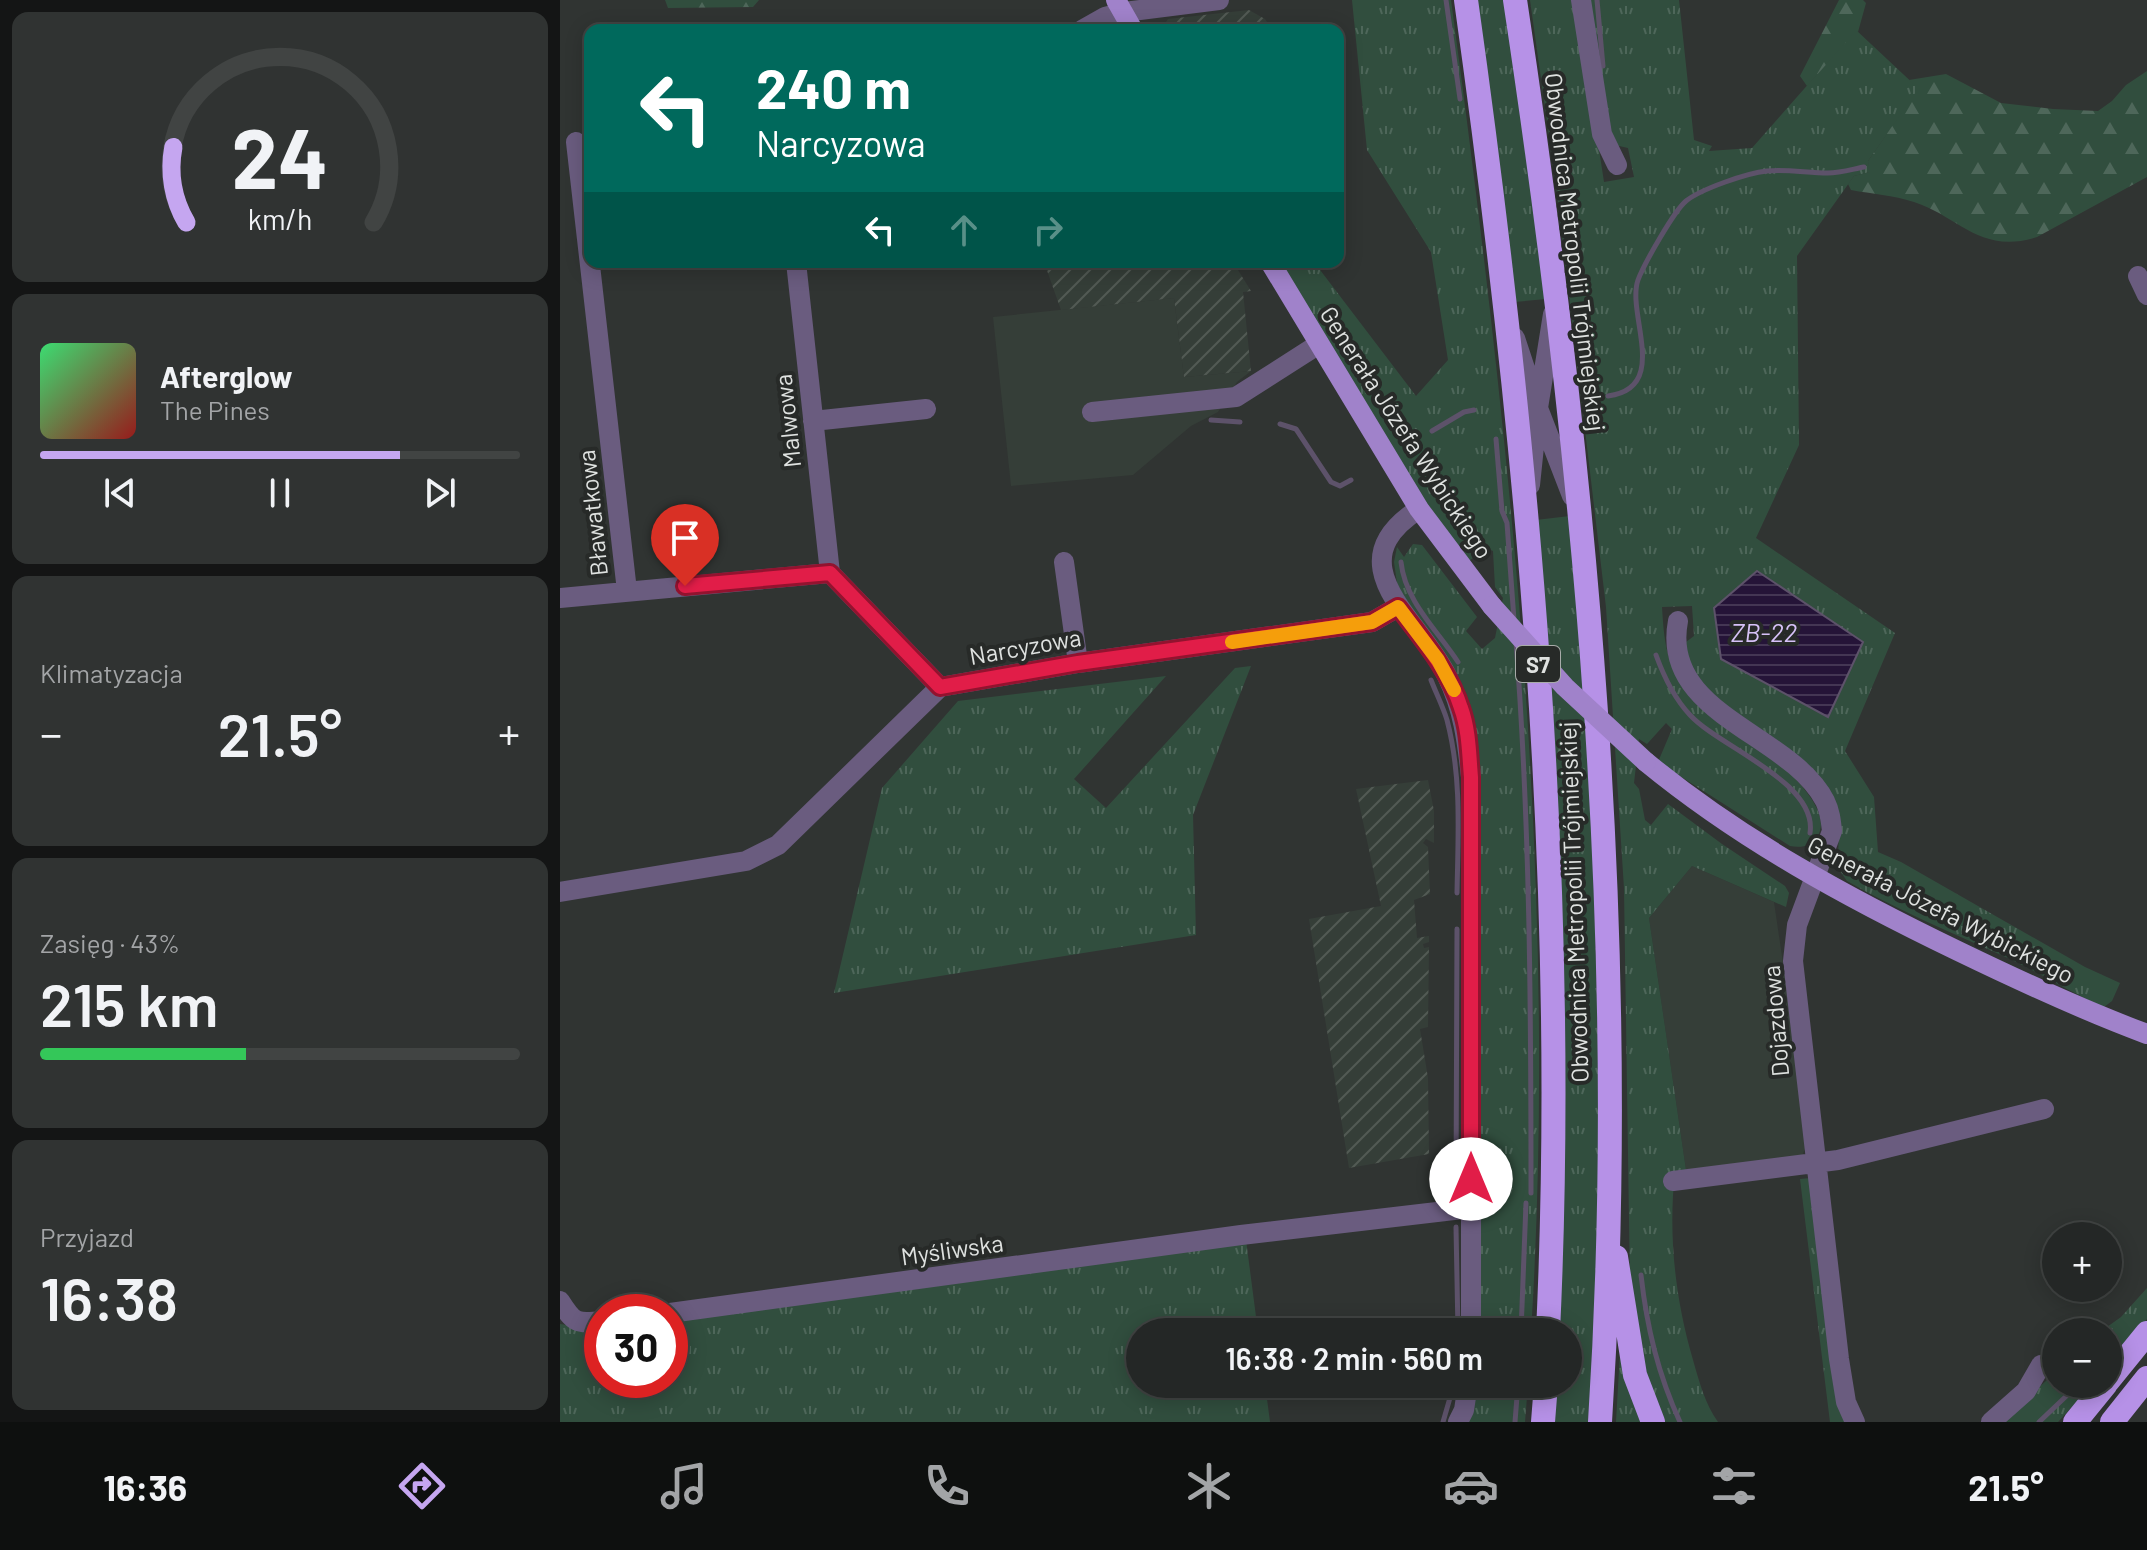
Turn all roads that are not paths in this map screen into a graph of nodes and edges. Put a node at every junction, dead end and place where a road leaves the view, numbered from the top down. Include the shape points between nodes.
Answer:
1 (1219, 0) edge
2 (1466, 0) edge
3 (1515, 0) edge
4 (1581, 0) edge
5 (1124, 14) edge
6 (1093, 24) edge
7 (575, 143) edge
8 (1617, 165) dead end
9 (584, 221) edge
10 (590, 268) edge
11 (797, 268) edge
12 (1274, 268) edge
13 (1556, 298) junction
14 (1504, 303) junction
15 (1319, 344) junction
16 (1538, 408) junction
17 (926, 409) dead end
18 (1092, 412) dead end
19 (813, 421) junction
20 (1419, 509) junction
21 (1580, 515) junction
22 (1526, 521) junction
23 (1064, 562) dead end
24 (830, 573) junction
25 (627, 591) junction
26 (560, 598) edge
27 (1398, 607) junction
28 (1678, 621) dead end
29 (1078, 663) junction
30 (940, 687) junction
31 (1815, 878) junction
32 (560, 892) edge
33 (2147, 1034) edge
34 (2044, 1109) dead end
35 (1815, 1162) junction
36 (1673, 1181) dead end
37 (1471, 1208) junction
38 (1608, 1215) junction
39 (560, 1301) edge
40 (688, 1311) edge
41 (1471, 1318) edge
42 (1548, 1318) edge
43 (584, 1324) edge
44 (2147, 1333) edge
45 (2122, 1364) edge
46 (2041, 1365) dead end
47 (2147, 1378) edge
48 (1466, 1398) edge
49 (1545, 1398) edge
50 (2095, 1398) edge
51 (1458, 1422) edge
52 (1543, 1422) edge
53 (1600, 1422) edge
54 (1653, 1422) edge
55 (1855, 1422) edge
56 (1991, 1422) edge
57 (2075, 1422) edge
58 (2112, 1422) edge

1 - 5 street
2 - 14 highway, Obwodnica Metropolii Trójmiejskiej / S7
3 - 13 highway, Obwodnica Metropolii Trójmiejskiej / S7
4 - 8 street via 1602,134
5 - 6 street
7 - 9 street, Bławatkowa
10 - 25 street, Bławatkowa
11 - 19 street, Malwowa
12 - 15 main road, Generała Józefa Wybickiego
13 - 16 street
13 - 21 highway, Obwodnica Metropolii Trójmiejskiej / S7
14 - 16 street
14 - 22 highway, Obwodnica Metropolii Trójmiejskiej / S7
15 - 18 street via 1236,397
15 - 20 main road, Generała Józefa Wybickiego
16 - 21 street
16 - 22 street
17 - 19 street
19 - 24 street, Malwowa
20 - 27 street via 1400,521 1386,540 1381,564
20 - 31 main road, Generała Józefa Wybickiego, bridge via 1492,606 1565,687 1689,796
21 - 38 highway, Obwodnica Metropolii Trójmiejskiej / S7 via 1604,855
22 - 42 highway, Obwodnica Metropolii Trójmiejskiej / S7 via 1548,827 1553,1129
23 - 29 street
24 - 25 street
24 - 30 street
25 - 26 street
27 - 29 street, Narcyzowa via 1372,622
27 - 37 street via 1446,674 1467,730
28 - 31 street, Dojazdowa via 1676,654 1692,684 1791,764 1825,802 1832,831
29 - 30 street, Narcyzowa
30 - 32 street via 778,845 746,861
31 - 33 main road, Generała Józefa Wybickiego via 2010,976
31 - 35 street, Dojazdowa via 1797,925 1793,961
34 - 35 street
35 - 36 street
35 - 55 street, Dojazdowa via 1839,1359
37 - 40 street, Myśliwska
37 - 41 street
38 - 53 highway, Obwodnica Metropolii Trójmiejskiej / S7
38 - 54 highway via 1635,1375
39 - 43 street via 575,1321
44 - 45 highway
46 - 56 street via 2026,1391
47 - 58 highway
48 - 51 street
49 - 52 highway
50 - 57 highway

